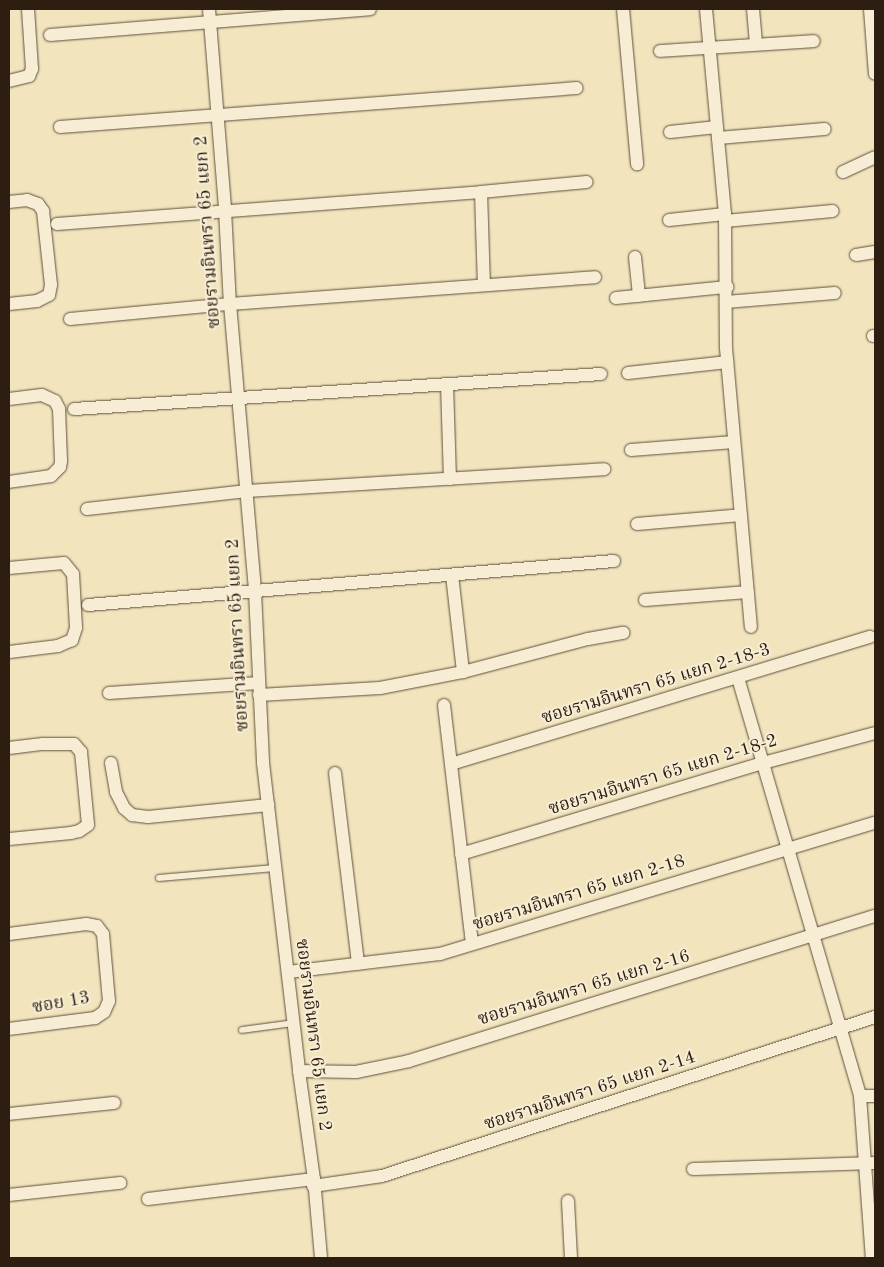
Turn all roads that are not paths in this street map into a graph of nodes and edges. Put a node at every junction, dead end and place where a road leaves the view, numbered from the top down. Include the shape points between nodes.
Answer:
1 (370, 9) edge
2 (623, 9) edge
3 (706, 9) edge
4 (753, 9) edge
5 (870, 9) edge
6 (28, 14) edge
7 (210, 15) edge
8 (50, 35) dead end
9 (814, 40) dead end
10 (756, 44) junction
11 (710, 46) junction
12 (660, 50) dead end
13 (875, 74) edge
14 (9, 81) edge
15 (577, 88) dead end
16 (218, 115) junction
17 (60, 127) dead end
18 (825, 129) dead end
19 (670, 132) dead end
20 (718, 133) junction
21 (875, 157) edge
22 (637, 164) dead end
23 (843, 172) dead end
24 (587, 182) dead end
25 (481, 192) junction
26 (9, 202) edge
27 (225, 210) junction
28 (832, 211) dead end
29 (725, 218) junction
30 (669, 220) dead end
31 (57, 224) dead end
32 (875, 252) edge
33 (856, 255) dead end
34 (635, 256) dead end
35 (595, 277) dead end
36 (484, 285) junction
37 (727, 287) junction
38 (835, 293) dead end
39 (639, 296) junction
40 (616, 298) dead end
41 (726, 302) junction
42 (9, 304) edge
43 (230, 304) junction
44 (70, 319) dead end
45 (727, 362) junction
46 (628, 373) dead end
47 (601, 374) dead end
48 (447, 384) junction
49 (237, 398) junction
50 (9, 399) edge
51 (74, 409) dead end
52 (734, 442) junction
53 (631, 450) dead end
54 (604, 469) dead end
55 (450, 479) junction
56 (9, 482) edge
57 (247, 492) junction
58 (87, 509) dead end
59 (741, 516) junction
60 (638, 524) dead end
61 (614, 561) dead end
62 (9, 568) edge
63 (452, 575) junction
64 (255, 592) junction
65 (748, 592) junction
66 (644, 600) dead end
67 (88, 604) dead end
68 (751, 627) dead end
69 (623, 633) dead end
70 (870, 637) dead end
71 (9, 652) edge
72 (463, 672) junction
73 (738, 678) junction
74 (259, 689) junction
75 (109, 693) dead end
76 (444, 705) dead end
77 (875, 733) edge
78 (9, 748) edge
79 (111, 763) dead end
80 (763, 763) junction
81 (451, 764) junction
82 (335, 773) dead end
83 (268, 805) junction
84 (875, 822) edge
85 (9, 839) edge
86 (787, 849) junction
87 (461, 854) junction
88 (275, 868) junction
89 (159, 878) dead end
90 (875, 916) edge
91 (9, 934) edge
92 (812, 936) junction
93 (472, 944) junction
94 (358, 964) junction
95 (288, 972) junction
96 (875, 1017) edge
97 (294, 1023) junction
98 (841, 1028) junction
99 (9, 1029) edge
100 (242, 1030) dead end
101 (299, 1071) junction
102 (860, 1096) junction
103 (875, 1096) edge
104 (114, 1103) dead end
105 (9, 1114) edge
106 (869, 1164) edge
107 (693, 1169) dead end
108 (313, 1182) junction
109 (120, 1183) dead end
110 (9, 1195) edge
111 (148, 1199) dead end
112 (568, 1201) dead end
113 (320, 1258) edge
114 (571, 1258) edge
115 (872, 1258) edge

1 - 7 street
2 - 22 street
3 - 11 street
4 - 10 street
5 - 13 street
6 - 14 street via 32,69 30,76
7 - 8 street
7 - 16 street, ซอยรามอินทรา 65 แยก 2
9 - 10 street
10 - 11 street
11 - 12 street
11 - 20 street
15 - 16 street
16 - 17 street
16 - 27 street, ซอยรามอินทรา 65 แยก 2
18 - 20 street
19 - 20 street
20 - 29 street
21 - 23 street
24 - 25 street
25 - 27 street
25 - 36 street
26 - 42 street via 27,200 38,204 43,211 51,285 49,295 37,301
27 - 31 street
27 - 43 street, ซอยรามอินทรา 65 แยก 2
28 - 29 street
29 - 30 street
29 - 37 street
32 - 33 street
34 - 39 street
35 - 36 street
36 - 43 street
37 - 39 street
37 - 41 street
38 - 41 street
39 - 40 street
41 - 45 street
43 - 44 street
43 - 49 street, ซอยรามอินทรา 65 แยก 2
45 - 46 street
45 - 52 street
47 - 48 street
48 - 49 street
48 - 55 street
49 - 51 street
49 - 57 street, ซอยรามอินทรา 65 แยก 2
50 - 56 street via 42,395 55,400 59,409 60,438 60,467 51,476
52 - 53 street
52 - 59 street
54 - 55 street
55 - 57 street
57 - 58 street
57 - 64 street, ซอยรามอินทรา 65 แยก 2
59 - 60 street
59 - 65 street
61 - 63 street
62 - 71 street via 64,562 73,574 76,628 72,640 58,646
63 - 64 street
63 - 72 street
64 - 67 street
64 - 74 street, ซอยรามอินทรา 65 แยก 2
65 - 66 street
65 - 68 street
69 - 72 street via 579,641
70 - 73 street, ซอยรามอินทรา 65 แยก 2-18-3
72 - 74 street via 380,688
73 - 80 street
73 - 81 street, ซอยรามอินทรา 65 แยก 2-18-3
74 - 75 street
74 - 83 street, ซอยรามอินทรา 65 แยก 2
76 - 81 street
77 - 80 street, ซอยรามอินทรา 65 แยก 2-18-2
78 - 85 street via 74,744 81,752 88,825 79,831
79 - 83 street via 116,792 124,808 132,815 148,817
80 - 86 street
80 - 87 street, ซอยรามอินทรา 65 แยก 2-18-2
81 - 87 street
82 - 94 street
83 - 88 street, ซอยรามอินทรา 65 แยก 2
84 - 86 street, ซอยรามอินทรา 65 แยก 2-18
86 - 92 street
86 - 93 street, ซอยรามอินทรา 65 แยก 2-18
87 - 93 street
88 - 89 lane
88 - 95 street, ซอยรามอินทรา 65 แยก 2
90 - 92 street, ซอยรามอินทรา 65 แยก 2-16
91 - 99 street, ซอย 13 via 86,924 97,926 103,934 109,1000 104,1012 95,1018
92 - 98 street
92 - 101 street, ซอยรามอินทรา 65 แยก 2-16 via 400,1063 356,1072
93 - 94 street, ซอยรามอินทรา 65 แยก 2-18 via 440,954
94 - 95 street, ซอยรามอินทรา 65 แยก 2-18
95 - 97 street, ซอยรามอินทรา 65 แยก 2
96 - 98 street, ซอยรามอินทรา 65 แยก 2-14
97 - 100 lane
97 - 101 street, ซอยรามอินทรา 65 แยก 2
98 - 102 street
98 - 108 street, ซอยรามอินทรา 65 แยก 2-14 via 382,1176
101 - 108 street, ซอยรามอินทรา 65 แยก 2
102 - 103 street
102 - 106 street
104 - 105 street
106 - 107 street
106 - 115 street
108 - 111 street, ซอยรามอินทรา 65 แยก 2-14
108 - 113 street, ซอยรามอินทรา 65 แยก 2
109 - 110 street
112 - 114 street

